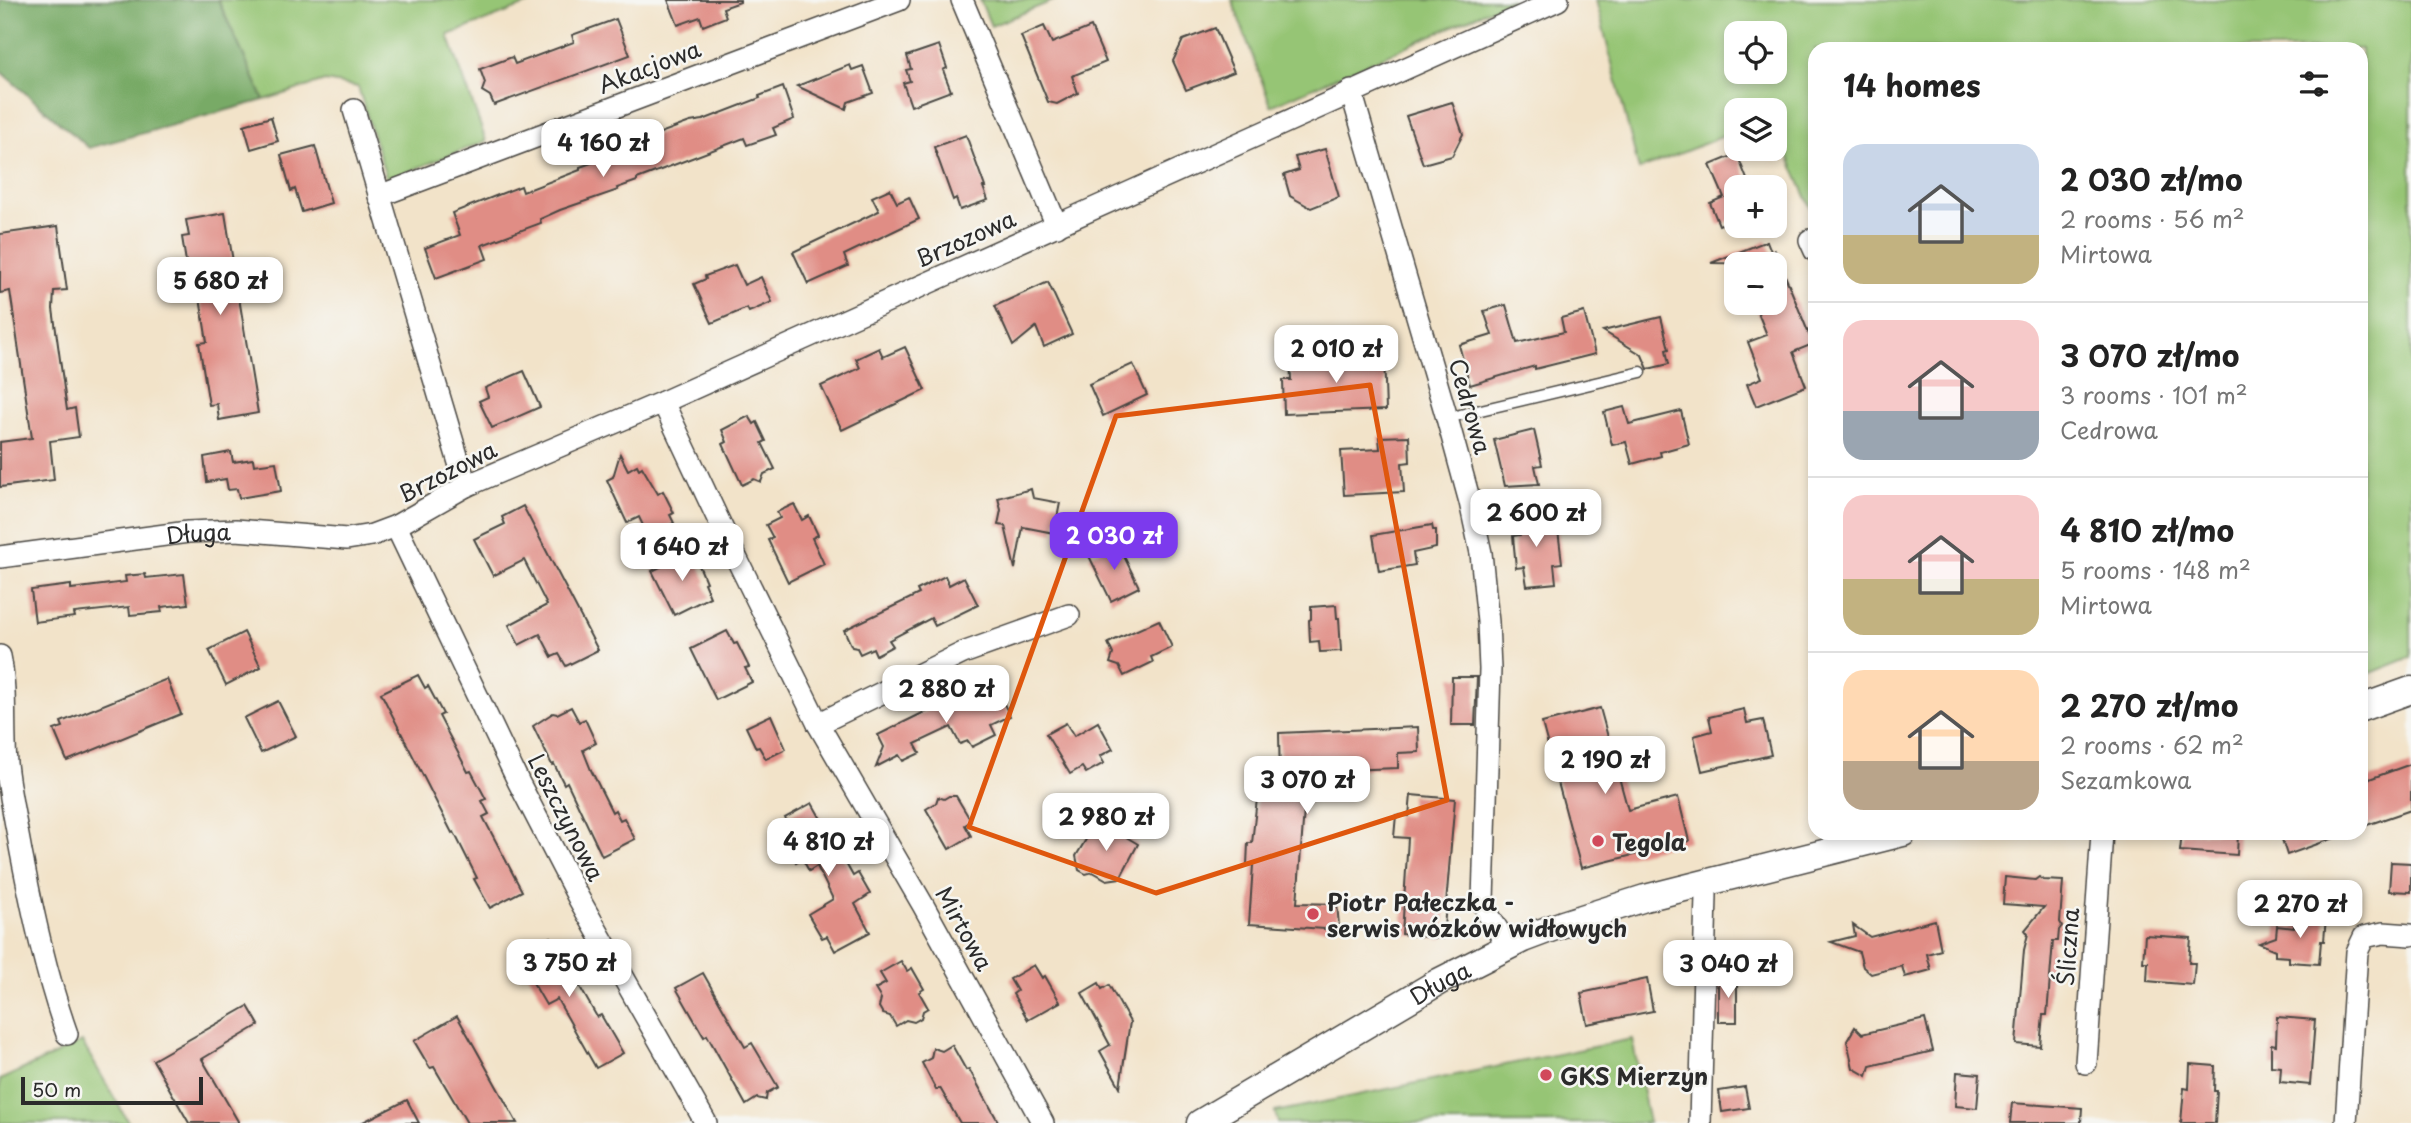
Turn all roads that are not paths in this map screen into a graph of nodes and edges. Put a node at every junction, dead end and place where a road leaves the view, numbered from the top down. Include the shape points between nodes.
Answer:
1 (899, 0) edge
2 (962, 0) edge
3 (1558, 0) edge
4 (1351, 91) junction
5 (354, 110) dead end
6 (379, 196) junction
7 (1057, 226) junction
8 (1641, 372) dead end
9 (663, 402) junction
10 (1447, 418) junction
11 (466, 486) junction
12 (396, 526) junction
13 (0, 557) edge
14 (1069, 615) dead end
15 (0, 656) edge
16 (2411, 690) edge
17 (2368, 705) edge
18 (818, 724) junction
19 (3, 764) edge
20 (1874, 840) edge
21 (2102, 840) edge
22 (1702, 882) junction
23 (2411, 935) edge
24 (1507, 946) junction
25 (66, 1034) dead end
26 (2086, 1063) dead end
27 (706, 1123) edge
28 (1043, 1123) edge
29 (1200, 1123) edge
30 (1700, 1123) edge
31 (2346, 1123) edge

1 - 6 street, Akacjowa
2 - 7 street
3 - 4 street, Brzozowa
4 - 7 street, Brzozowa
4 - 10 street, Cedrowa
5 - 6 street
6 - 11 street
7 - 9 street, Brzozowa
8 - 10 lane
9 - 11 street, Brzozowa
9 - 18 street, Mirtowa
10 - 24 street, Cedrowa via 1470,502 1486,591 1490,669 1483,901
11 - 12 street, Brzozowa
12 - 13 street, Długa via 347,539 236,530 188,532
12 - 27 street, Leszczynowa via 579,899
14 - 18 street via 963,653
15 - 19 street via 5,682
16 - 17 street
18 - 28 street, Mirtowa
19 - 25 street via 30,897
20 - 22 street, Długa
21 - 26 street, Śliczna
22 - 24 street, Długa via 1591,914
22 - 30 street via 1706,895
23 - 31 street via 2364,937 2357,952
24 - 29 street, Długa

